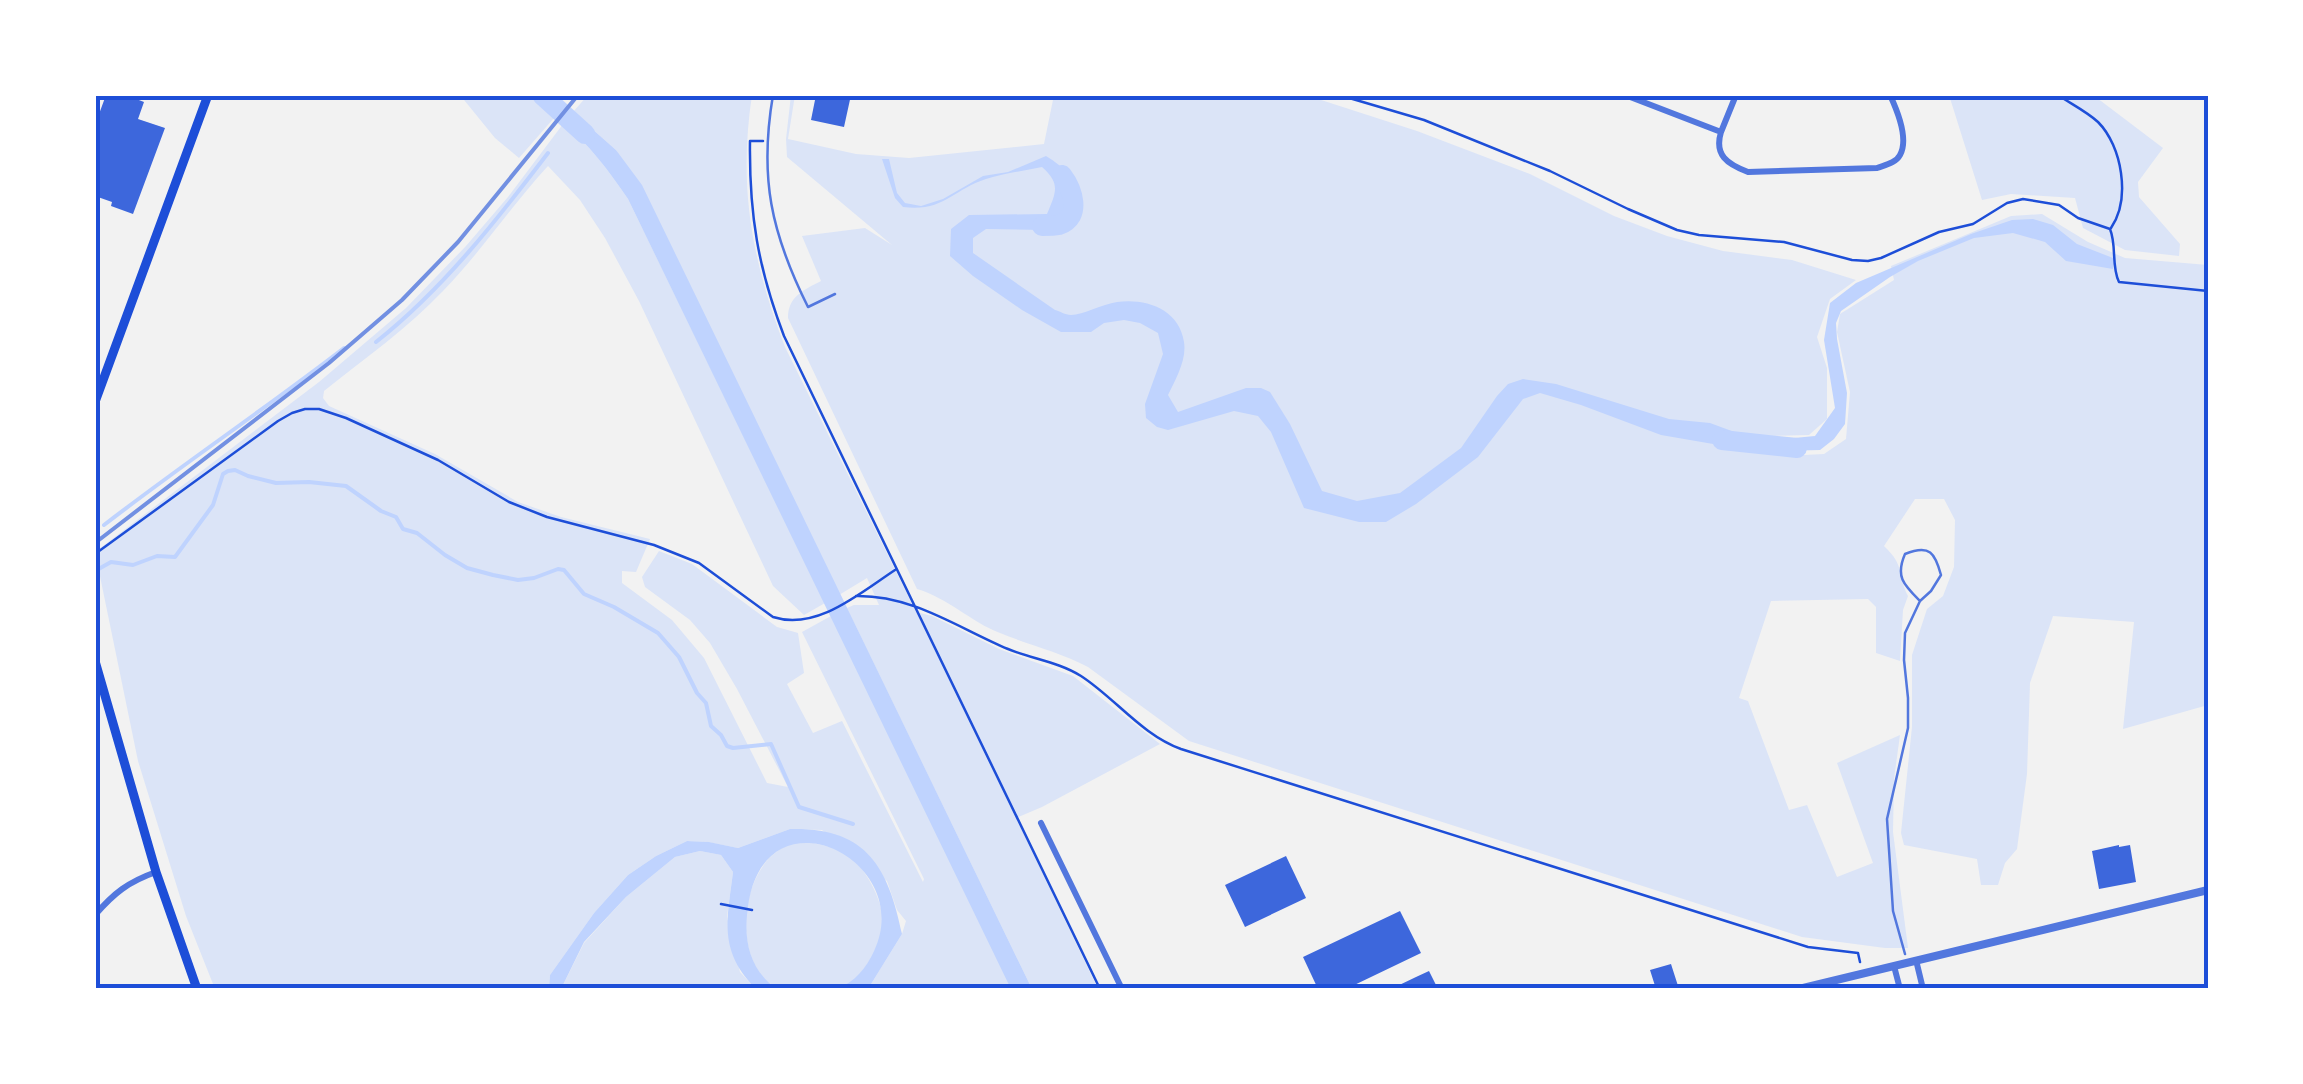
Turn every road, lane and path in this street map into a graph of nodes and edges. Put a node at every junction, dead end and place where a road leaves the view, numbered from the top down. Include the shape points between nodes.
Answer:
1 (208, 95) edge
2 (773, 95) edge
3 (1338, 95) edge
4 (1625, 95) edge
5 (1736, 95) edge
6 (1890, 95) edge
7 (2058, 95) edge
8 (1721, 132) junction
9 (767, 141) junction
10 (2110, 229) junction
11 (2208, 290) edge
12 (835, 294) dead end
13 (95, 402) edge
14 (95, 554) edge
15 (896, 569) junction
16 (856, 596) junction
17 (1920, 601) junction
18 (916, 606) junction
19 (95, 661) edge
20 (1042, 823) dead end
21 (156, 872) junction
22 (2208, 890) edge
23 (721, 904) dead end
24 (752, 910) dead end
25 (95, 915) edge
26 (1910, 959) junction
27 (1861, 965) dead end
28 (1894, 966) junction
29 (197, 989) edge
30 (1100, 989) edge
31 (1122, 989) edge
32 (1799, 989) edge
33 (1900, 989) edge
34 (1923, 989) edge

1 - 13 main road
2 - 9 lane
3 - 10 path via 1424,120 1699,235 1784,242 1868,261 1974,224 2023,199 2058,205
4 - 8 street
5 - 8 street
6 - 8 street via 1902,149 1878,168 1748,172 1719,152
7 - 10 path via 2100,124 2115,150 2121,192
9 - 12 lane via 772,212 793,278 808,307
9 - 15 path via 750,142 749,165 756,247 768,292
10 - 11 path via 2118,280
14 - 16 path via 278,421 320,409 546,517 699,563 784,621 810,620
15 - 16 path
15 - 18 path
16 - 18 path
17 - 17 lane via 1900,570 1906,554 1927,550 1941,576
17 - 26 lane via 1906,634 1908,728 1887,819 1893,911
18 - 27 path via 1065,668 1168,745 1796,943 1858,953
18 - 30 path
19 - 21 main road
20 - 31 street
21 - 25 street via 114,893
21 - 29 main road
22 - 26 street
23 - 24 path
26 - 28 street
26 - 34 street
28 - 32 street
28 - 33 street

